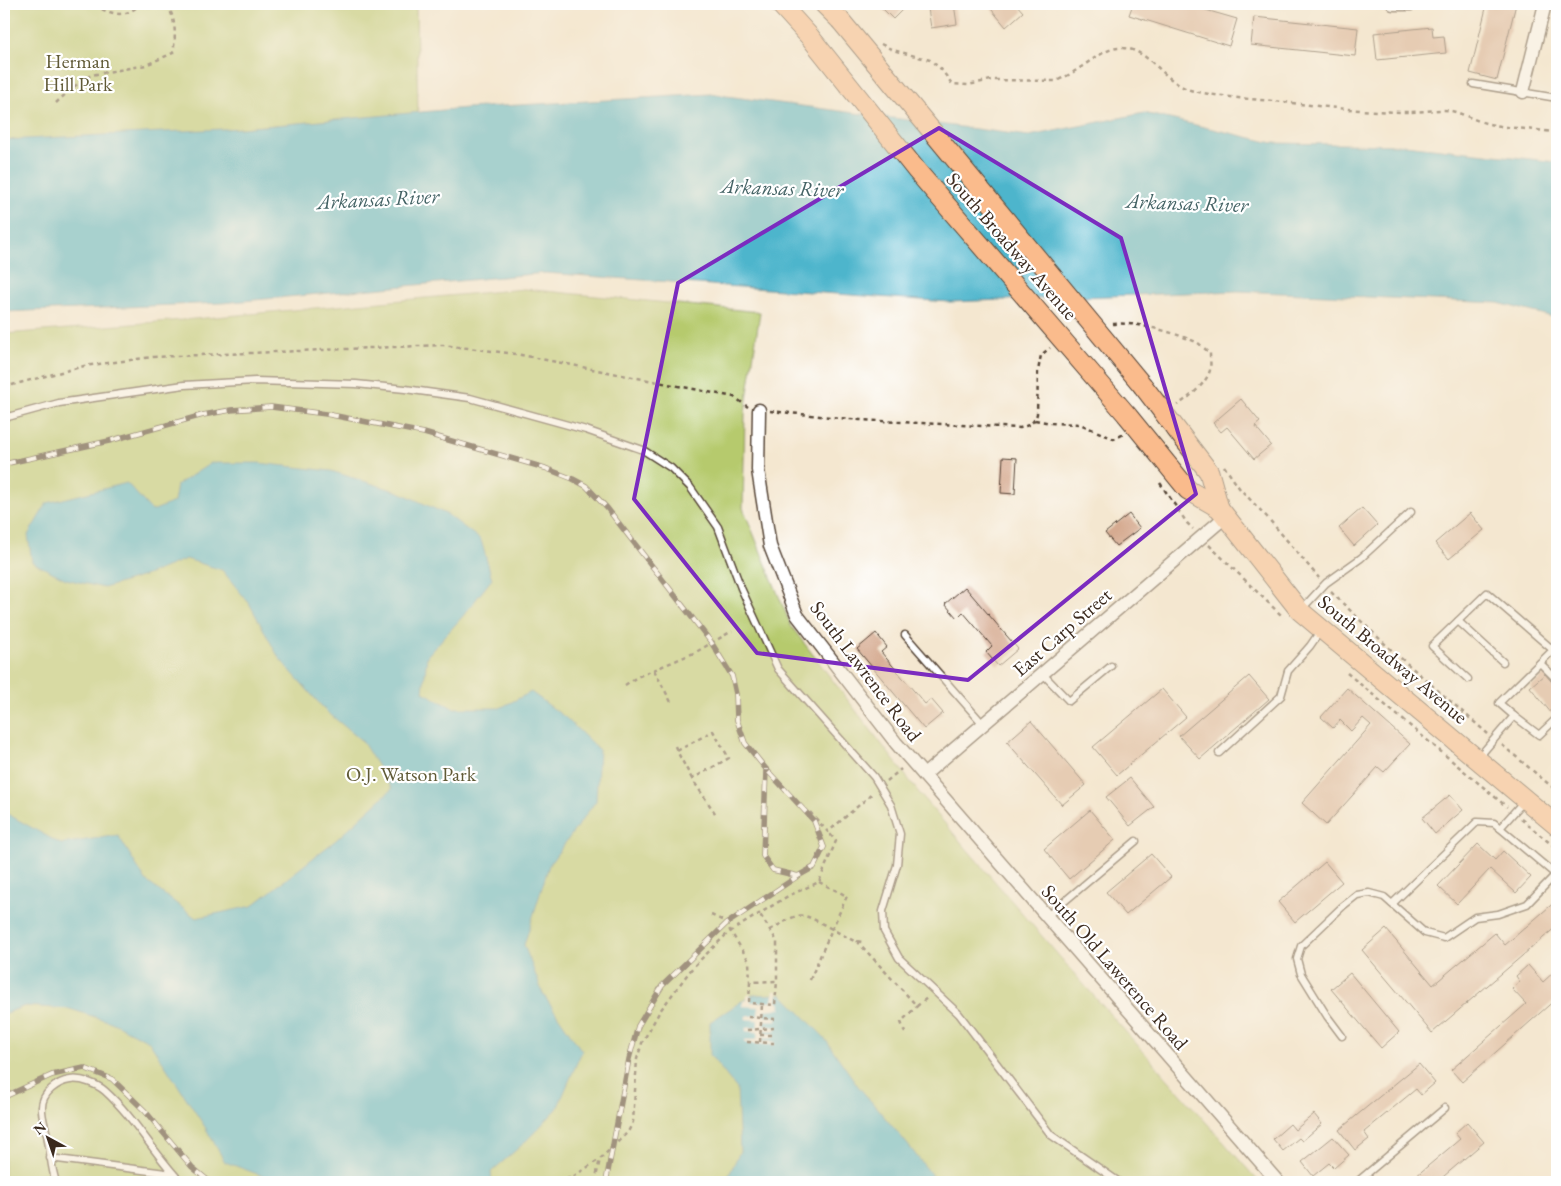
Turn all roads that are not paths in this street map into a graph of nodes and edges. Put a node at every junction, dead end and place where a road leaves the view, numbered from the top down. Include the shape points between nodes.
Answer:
1 (780, 4) edge
2 (824, 4) edge
3 (1393, 4) edge
4 (1410, 4) edge
5 (1545, 4) edge
6 (1473, 84) dead end
7 (1523, 92) junction
8 (1557, 98) edge
9 (759, 410) road end
10 (4, 418) edge
11 (1411, 512) dead end
12 (1222, 513) junction
13 (1300, 611) junction
14 (1458, 621) junction
15 (1322, 629) junction
16 (905, 635) dead end
17 (1555, 648) edge
18 (1503, 662) dead end
19 (1540, 663) junction
20 (1111, 666) dead end
21 (1042, 673) junction
22 (1468, 679) dead end
23 (1557, 680) edge
24 (1514, 716) junction
25 (1557, 718) edge
26 (984, 724) junction
27 (1219, 753) dead end
28 (1477, 759) junction
29 (924, 775) junction
30 (1526, 799) junction
31 (1557, 826) edge
32 (1500, 828) junction
33 (1136, 841) dead end
34 (1556, 874) edge
35 (1392, 904) junction
36 (1046, 917) junction
37 (1342, 1036) dead end
38 (1445, 1108) dead end
39 (50, 1158) junction
40 (174, 1174) junction
41 (56, 1182) edge
42 (181, 1182) edge
43 (1119, 1182) edge
44 (1278, 1182) edge
45 (1357, 1182) edge

1 - 12 main road, South Broadway Avenue, bridge via 1188,490
2 - 12 main road, South Broadway Avenue, bridge via 847,15 1143,386 1210,472
3 - 4 street
5 - 7 street
6 - 7 lane
7 - 8 lane
9 - 29 street, South Lawrence Road via 758,470 770,546 797,615
10 - 43 lane via 59,403 184,386 255,381 405,388 470,398 586,430 643,450 671,468 690,487 718,527 741,588 778,669 874,776 891,805 900,834 897,864 883,911 884,931 900,958 978,1036 1051,1135
11 - 13 lane via 1361,558 1325,585
12 - 13 main road, South Broadway Avenue
12 - 21 street, East Carp Street
13 - 15 main road, South Broadway Avenue
14 - 17 lane via 1487,593
14 - 18 lane
14 - 22 lane via 1432,646
15 - 27 lane via 1288,671 1281,696
15 - 28 main road, South Broadway Avenue
16 - 26 lane
17 - 19 lane
19 - 23 lane
19 - 24 lane via 1499,703
20 - 21 lane via 1068,701
21 - 26 street, East Carp Street
24 - 25 lane via 1538,735
24 - 28 lane
26 - 29 street, East Carp Street
28 - 30 main road, South Broadway Avenue
29 - 36 street, South Old Lawerence Road
30 - 31 main road, South Broadway Avenue
30 - 32 lane
32 - 34 lane
32 - 35 lane via 1494,823 1477,822
33 - 36 lane
34 - 35 lane via 1527,904 1498,914 1475,917 1444,938 1425,933
35 - 37 lane via 1384,897 1368,893 1356,895 1301,946 1297,959 1301,974
36 - 44 street, South Old Lawerence Road
38 - 45 lane
39 - 40 lane
39 - 40 lane via 42,1106 45,1096 64,1081 74,1080 92,1083 104,1090
39 - 41 lane
40 - 42 lane

